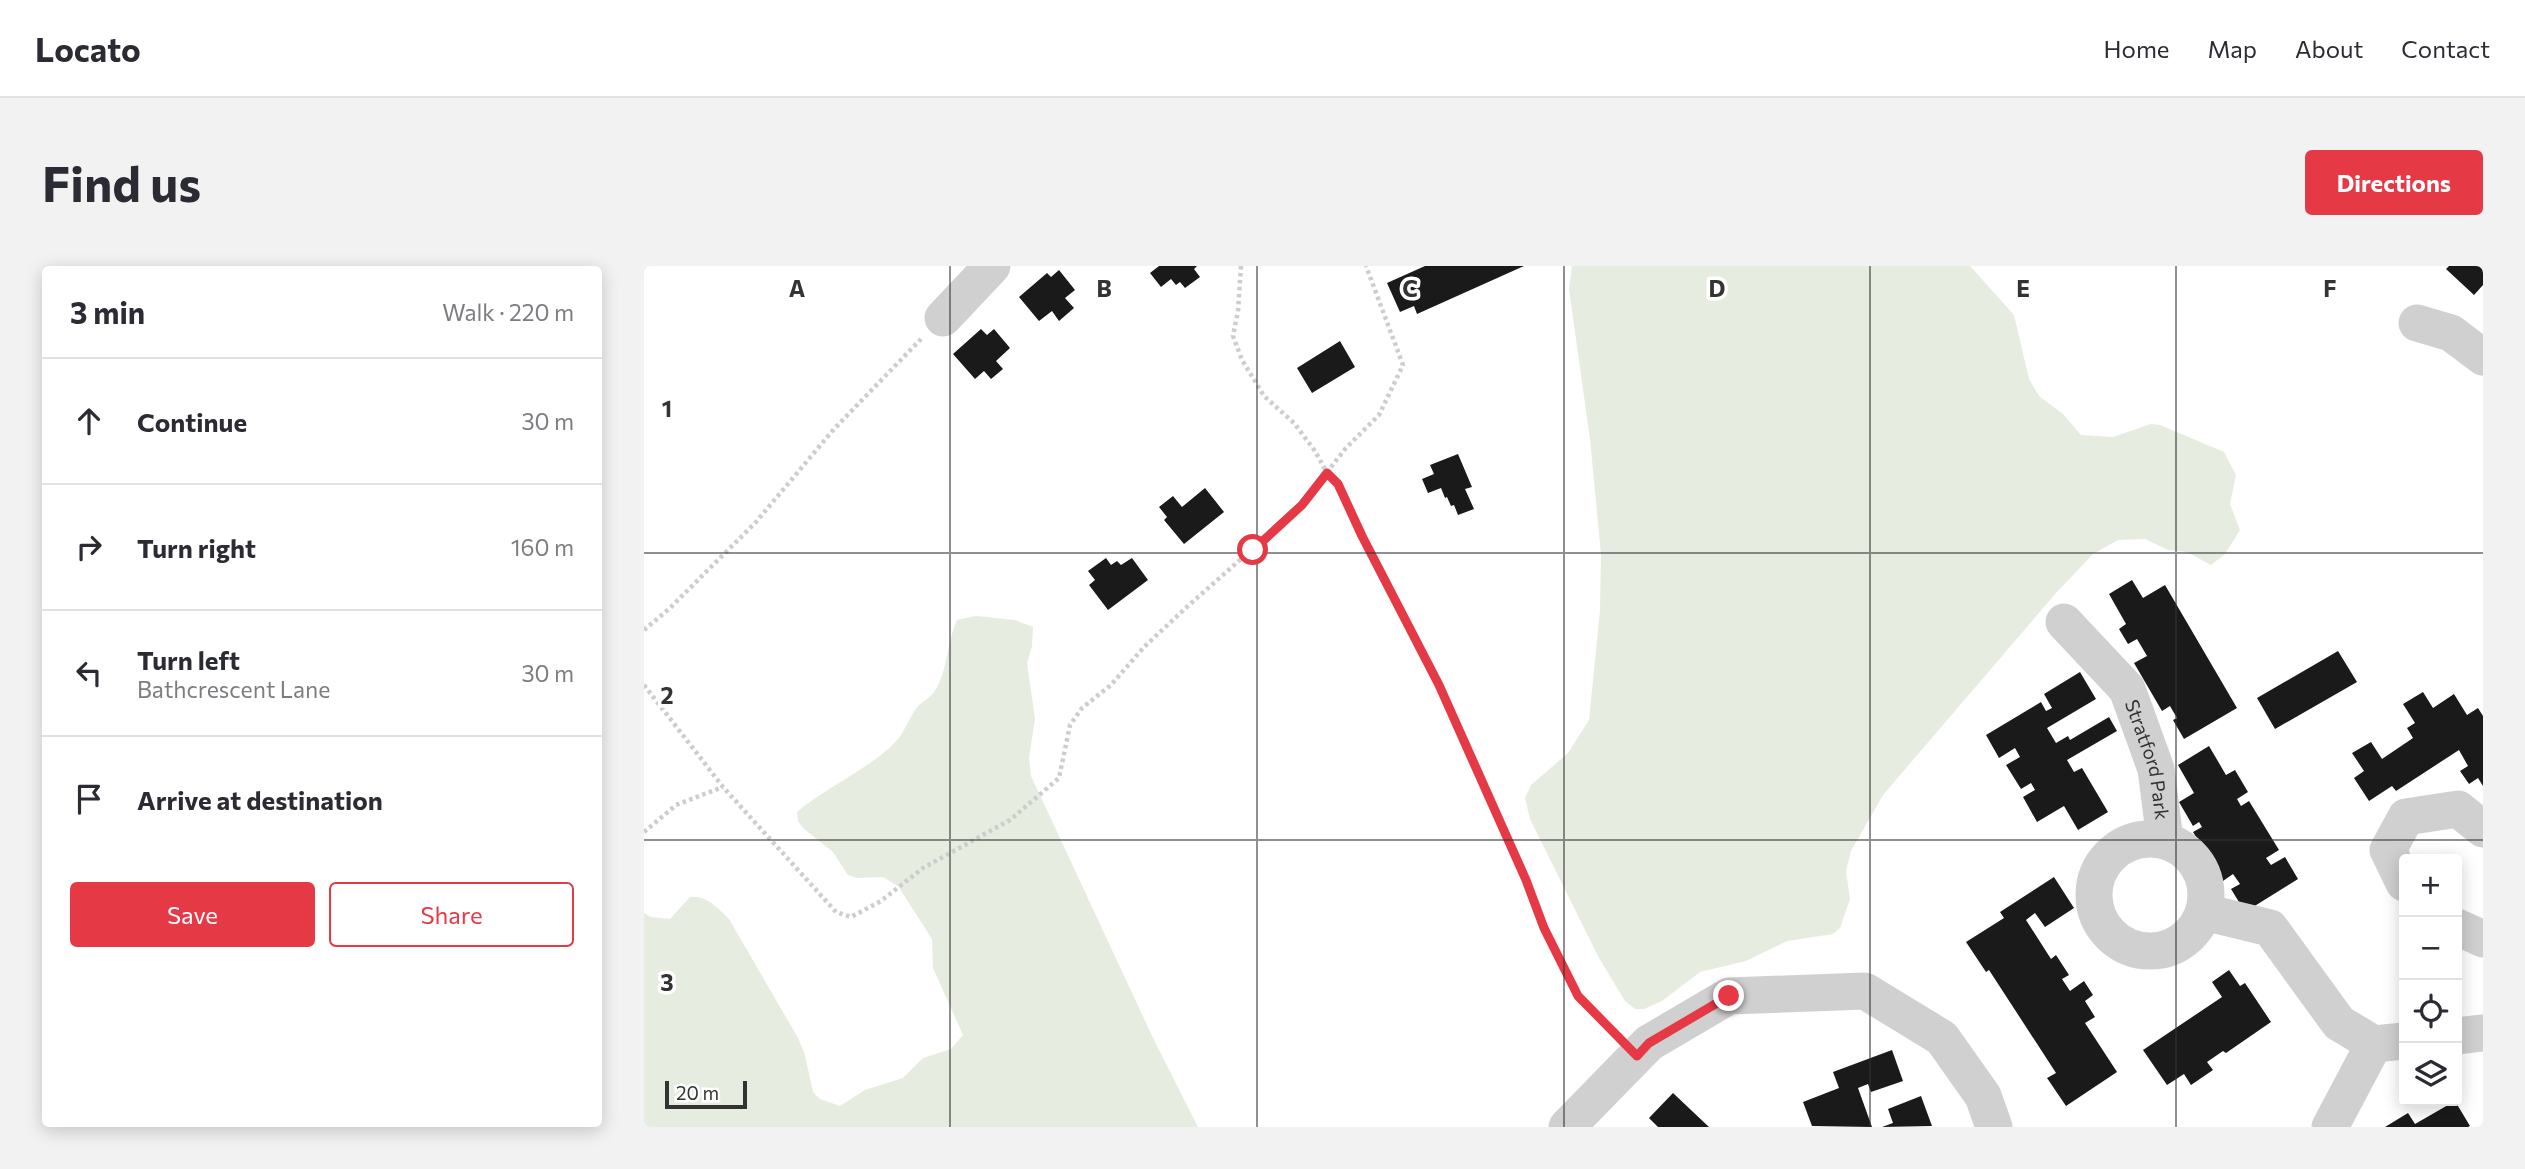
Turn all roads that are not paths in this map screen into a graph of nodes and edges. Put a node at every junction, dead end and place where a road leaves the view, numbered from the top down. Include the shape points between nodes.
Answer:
1 (992, 266) edge
2 (943, 318) road end
3 (2417, 323) dead end
4 (2483, 356) edge
5 (2064, 622) dead end
6 (2483, 829) edge
7 (2165, 840) junction
8 (2399, 873) edge
9 (2204, 912) junction
10 (2462, 929) edge
11 (2483, 939) edge
12 (2483, 1033) edge
13 (2462, 1035) edge
14 (2389, 1043) edge
15 (1567, 1127) edge
16 (1994, 1127) edge
17 (2330, 1127) edge

1 - 2 street
3 - 4 street via 2451,333
5 - 7 street, Stratford Park via 2127,689 2156,769
6 - 8 street via 2458,809 2406,817 2388,850
7 - 9 street, Stratford Park via 2195,860 2207,894
7 - 9 street, Stratford Park via 2129,843 2101,866 2094,902 2100,920 2111,936 2126,946 2164,950 2195,929
9 - 14 street via 2270,928 2339,1023
10 - 11 street
12 - 13 street
14 - 17 street
15 - 16 street via 1649,1043 1729,996 1865,991 1942,1038 1983,1096

